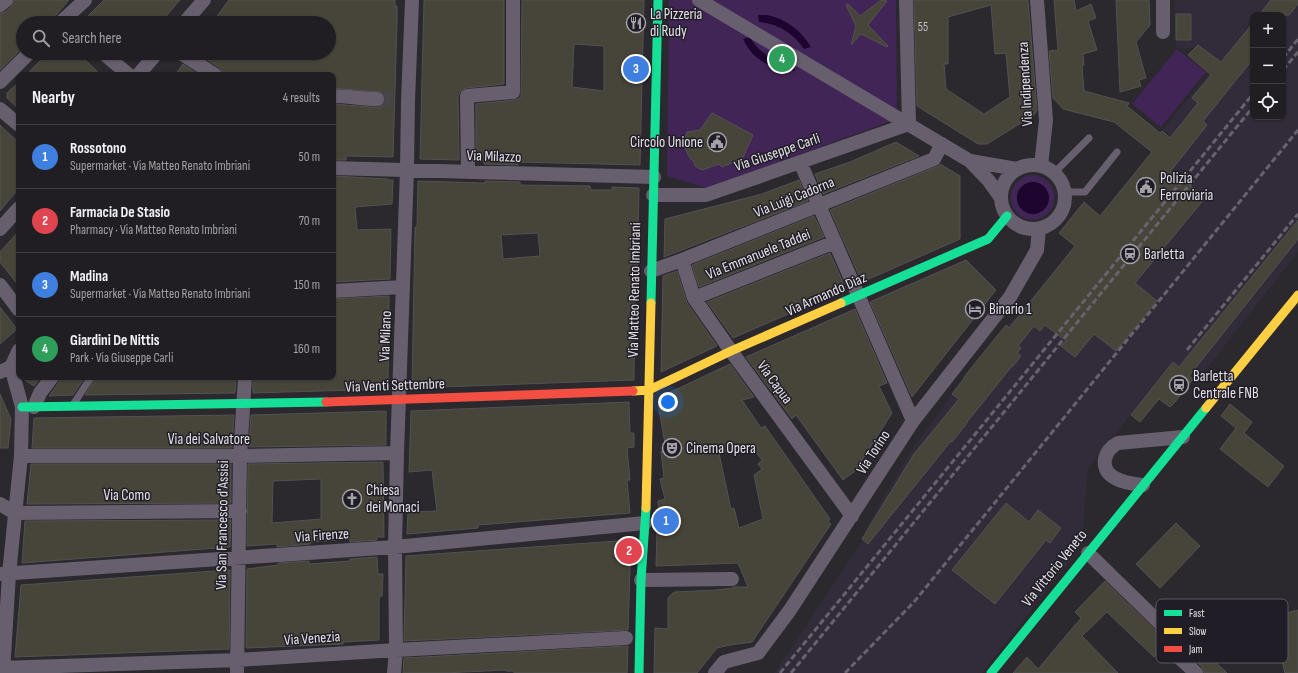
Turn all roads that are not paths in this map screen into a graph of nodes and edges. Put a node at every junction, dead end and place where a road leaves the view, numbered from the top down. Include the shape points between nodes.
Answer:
1 (6, 0) edge
2 (85, 0) edge
3 (204, 0) edge
4 (412, 0) edge
5 (513, 0) edge
6 (658, 0) edge
7 (699, 0) edge
8 (906, 0) edge
9 (1037, 0) edge
10 (1163, 0) edge
11 (0, 5) edge
12 (70, 16) edge
13 (190, 16) edge
14 (1163, 32) dead end
15 (23, 60) edge
16 (111, 60) edge
17 (151, 60) edge
18 (192, 60) edge
19 (125, 72) edge
20 (141, 72) edge
21 (210, 72) edge
22 (0, 82) edge
23 (336, 96) edge
24 (377, 98) tunnel mouth
25 (0, 109) edge
26 (16, 122) edge
27 (909, 124) junction
28 (1089, 138) dead end
29 (942, 144) junction
30 (1117, 152) dead end
31 (970, 161) junction
32 (800, 162) junction
33 (1041, 166) junction
34 (336, 168) edge
35 (1018, 169) junction
36 (407, 170) junction
37 (468, 172) junction
38 (1054, 173) junction
39 (654, 177) junction
40 (1064, 192) junction
41 (653, 195) junction
42 (1001, 198) junction
43 (818, 206) junction
44 (16, 211) edge
45 (1007, 216) junction
46 (1039, 228) junction
47 (0, 229) edge
48 (835, 242) junction
49 (682, 260) junction
50 (651, 271) junction
51 (0, 285) edge
52 (403, 287) junction
53 (336, 291) edge
54 (858, 295) junction
55 (1298, 295) edge
56 (694, 298) junction
57 (16, 306) edge
58 (731, 351) junction
59 (16, 354) edge
60 (5, 369) edge
61 (50, 380) edge
62 (89, 380) edge
63 (245, 380) edge
64 (648, 390) junction
65 (399, 400) junction
66 (244, 404) junction
67 (72, 406) junction
68 (28, 407) junction
69 (913, 421) junction
70 (1183, 437) junction
71 (397, 453) junction
72 (21, 456) junction
73 (240, 456) junction
74 (1143, 485) junction
75 (0, 504) edge
76 (240, 511) junction
77 (15, 513) junction
78 (852, 516) junction
79 (645, 523) junction
80 (396, 547) junction
81 (1088, 553) junction
82 (238, 558) junction
83 (5, 574) edge
84 (732, 579) dead end
85 (641, 580) junction
86 (1156, 619) edge
87 (626, 638) dead end
88 (396, 650) junction
89 (1185, 663) edge
90 (238, 666) edge
91 (120, 669) edge
92 (2, 670) edge
93 (394, 673) edge
94 (639, 673) edge
95 (715, 673) edge
96 (991, 673) edge
97 (1196, 673) edge

1 - 11 street
2 - 12 street
3 - 13 street
4 - 36 street, Via Milano via 402,100
5 - 37 street via 513,92 466,96
6 - 39 street, Via Matteo Renato Imbriani
7 - 27 street
8 - 27 street
9 - 33 street, Via Indipendenza via 1046,120
10 - 14 street
15 - 22 street
16 - 19 street
17 - 20 street
18 - 21 street
23 - 24 street
25 - 26 street
27 - 29 street
27 - 32 street, Via Giuseppe Carli
28 - 38 lane
29 - 31 street
29 - 43 street, Via Luigi Cadorna via 934,159
30 - 40 lane via 1085,192
31 - 35 street
31 - 42 street
32 - 41 street, Via Giuseppe Carli via 706,195
32 - 43 street
33 - 35 street
33 - 38 street
34 - 36 street, Via Milazzo
35 - 42 street via 1003,187
36 - 37 street, Via Milazzo
36 - 52 street, Via Milano
37 - 39 street, Via Milazzo
38 - 40 street via 1061,182
39 - 41 street, Via Matteo Renato Imbriani
40 - 46 street via 1062,211 1048,225
41 - 50 street, Via Matteo Renato Imbriani
42 - 45 street
43 - 48 street
43 - 49 street, Via Luigi Cadorna
44 - 47 street
45 - 46 street via 1021,227
45 - 54 street, Via Armando Diaz via 988,240
46 - 69 street, Via Torino via 1036,250 1010,298
48 - 54 street
48 - 56 street, Via Emmanuele Taddei
49 - 50 street, Via Luigi Cadorna
49 - 56 street, Via Capua
50 - 64 street, Via Matteo Renato Imbriani
51 - 57 street
52 - 53 street
52 - 65 street, Via Milano
54 - 58 street, Via Armando Diaz
54 - 69 street
55 - 70 street, Via Vittorio Veneto
56 - 58 street, Via Capua
58 - 64 street, Via Armando Diaz
58 - 78 street, Via Capua
59 - 60 street
60 - 68 street
61 - 68 street
62 - 67 lane
63 - 66 street, Via San Francesco d'Assisi
64 - 65 street, Via Venti Settembre
64 - 79 street, Via Matteo Renato Imbriani
65 - 66 street, Via Venti Settembre
65 - 71 street, Via Milano
66 - 67 street, Via Venti Settembre
66 - 73 street, Via San Francesco d'Assisi
67 - 68 street, Via Venti Settembre
68 - 72 street
69 - 78 street, Via Torino
70 - 74 street, Via Vittorio Veneto
70 - 74 street via 1118,443 1108,450 1105,462 1109,474 1120,480
71 - 73 street, Via dei Salvatore
71 - 80 street, Via Milano
72 - 73 street, Via dei Salvatore
72 - 77 street
73 - 76 street, Via San Francesco d'Assisi
74 - 81 street, Via Vittorio Veneto
75 - 77 street
76 - 77 street, Via Como
76 - 82 street, Via San Francesco d'Assisi
77 - 83 street
78 - 95 street, Via Torino via 790,610 758,653 724,662
79 - 80 street, Via Firenze
79 - 85 street, Via Matteo Renato Imbriani
80 - 82 street, Via Firenze
80 - 88 street, Via Milano
81 - 86 street
81 - 96 street, Via Vittorio Veneto
82 - 83 street, Via Firenze
82 - 90 street, Via San Francesco d'Assisi
83 - 92 street
84 - 85 street
85 - 94 street, Via Matteo Renato Imbriani
87 - 88 street, Via Venezia
88 - 90 street, Via Venezia
88 - 93 street, Via Milano
89 - 97 street
90 - 91 street, Via Venezia
91 - 92 street, Via Venezia

